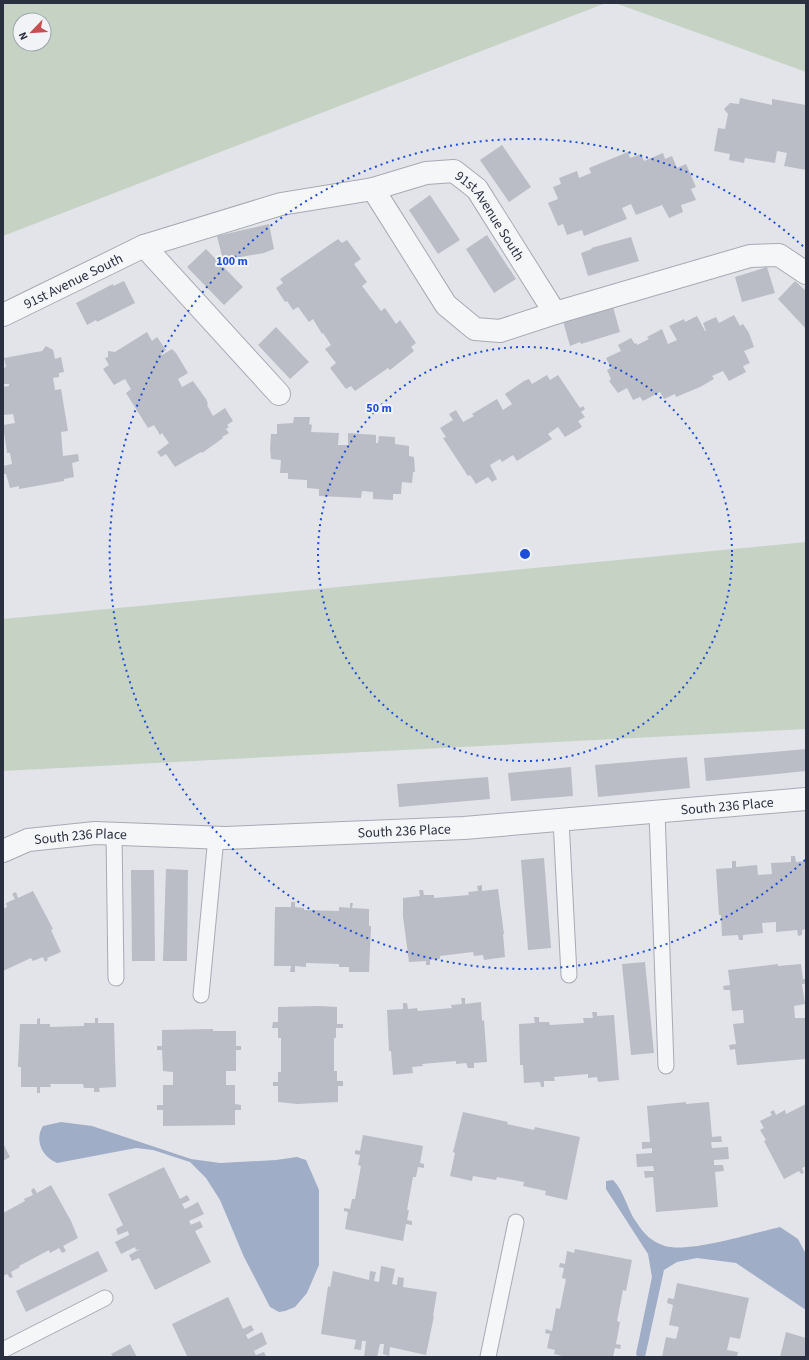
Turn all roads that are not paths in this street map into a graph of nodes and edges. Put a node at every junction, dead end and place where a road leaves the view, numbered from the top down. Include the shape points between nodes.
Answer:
1 (373, 189) junction
2 (144, 246) junction
3 (806, 273) edge
4 (555, 313) junction
5 (3, 315) edge
6 (279, 394) dead end
7 (806, 798) edge
8 (657, 812) junction
9 (561, 820) junction
10 (114, 834) junction
11 (216, 837) junction
12 (3, 851) edge
13 (570, 975) dead end
14 (116, 978) dead end
15 (201, 995) dead end
16 (666, 1066) dead end
17 (516, 1222) dead end
18 (105, 1298) dead end
19 (3, 1350) edge
20 (488, 1357) edge

1 - 2 street, 91st Avenue South via 281,204
1 - 4 street via 446,305 475,329 500,331
1 - 4 street, 91st Avenue South via 426,173 454,171 477,189
2 - 5 street, 91st Avenue South
2 - 6 street
3 - 4 street via 780,255 750,256
7 - 8 street, South 236 Place
8 - 9 street, South 236 Place
8 - 16 lane
9 - 11 street, South 236 Place via 464,828
9 - 13 lane
10 - 11 street, South 236 Place
10 - 12 street, South 236 Place via 95,833 28,840
10 - 14 lane
11 - 15 lane
17 - 20 lane
18 - 19 lane

